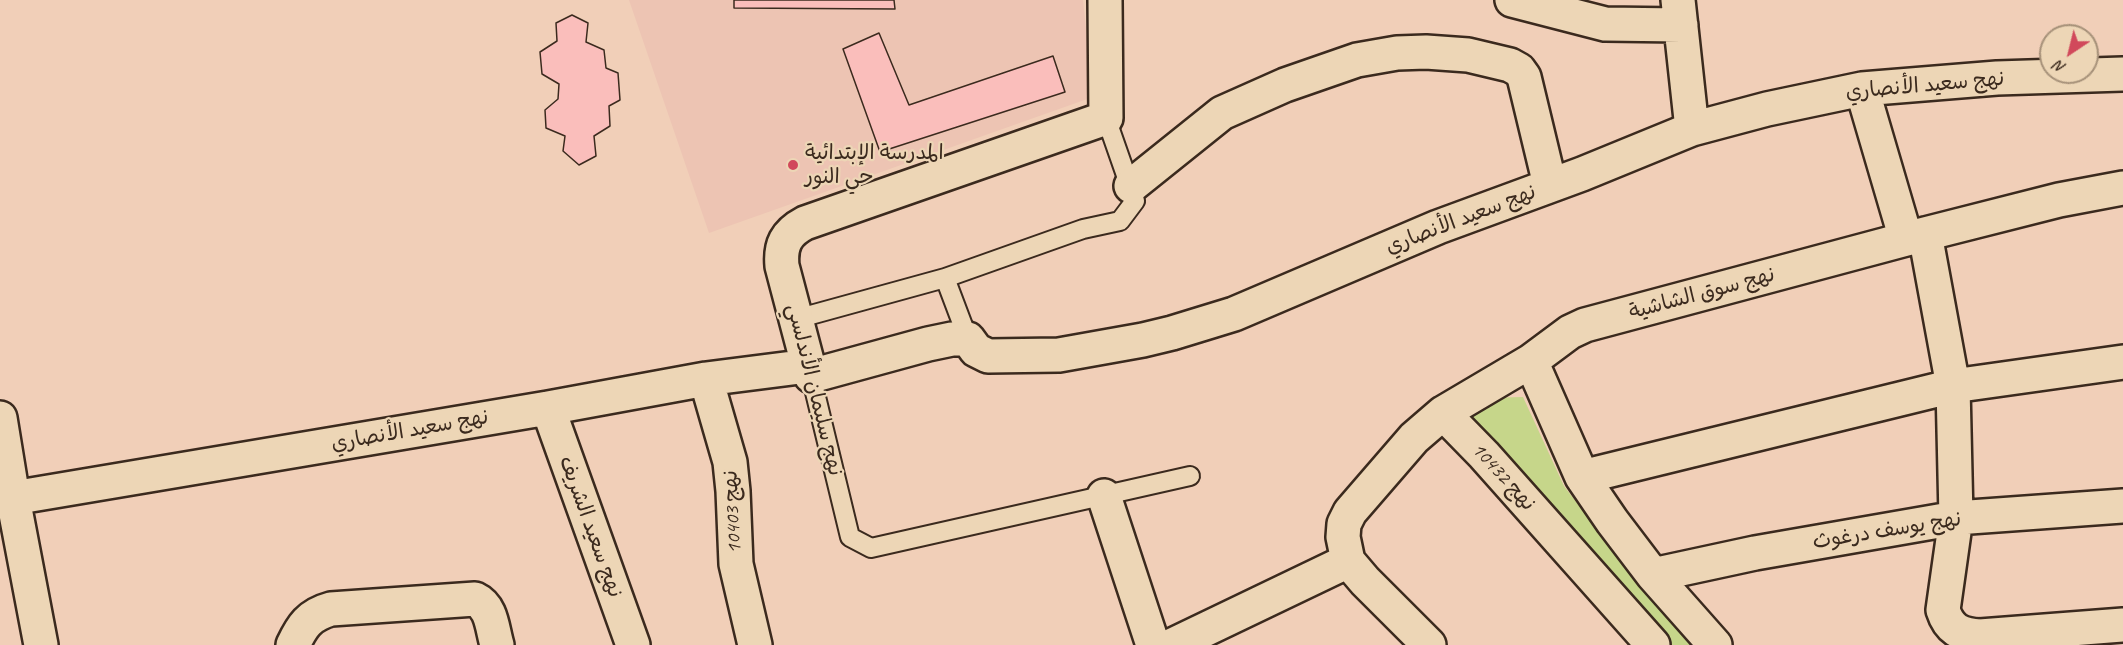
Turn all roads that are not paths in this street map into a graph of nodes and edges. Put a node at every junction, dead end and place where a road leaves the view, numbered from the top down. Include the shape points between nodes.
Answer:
1 (1105, 0) edge
2 (1512, 0) edge
3 (1680, 12) edge
4 (2123, 74) edge
5 (1862, 88) junction
6 (1106, 118) junction
7 (1692, 129) junction
8 (1550, 185) junction
9 (1131, 186) junction
10 (2123, 188) edge
11 (1916, 236) junction
12 (945, 278) junction
13 (796, 319) junction
14 (968, 339) junction
15 (1531, 361) junction
16 (2123, 362) edge
17 (809, 371) junction
18 (705, 379) junction
19 (1953, 386) junction
20 (548, 408) junction
21 (1443, 413) junction
22 (0, 418) edge
23 (1190, 476) dead end
24 (1582, 477) junction
25 (1104, 496) junction
26 (12, 498) junction
27 (2123, 506) edge
28 (1956, 518) junction
29 (1348, 561) junction
30 (1653, 575) junction
31 (2123, 625) edge
32 (41, 645) edge
33 (293, 645) edge
34 (496, 645) edge
35 (633, 645) edge
36 (755, 645) edge
37 (1153, 645) edge
38 (1173, 645) edge
39 (1429, 645) edge
40 (1653, 645) edge
41 (1715, 645) edge

1 - 6 street
2 - 3 street via 1605,24
3 - 7 street
4 - 5 street, نهج سعيد الأنصاري
5 - 7 street, نهج سعيد الأنصاري
5 - 11 street
6 - 9 lane
6 - 13 street, نهج سليمان الأندلسي via 793,230 780,253
7 - 8 street, نهج سعيد الأنصاري
8 - 9 street via 1524,77 1519,70 1494,60 1426,52 1357,60 1285,85 1222,113
8 - 14 street, نهج سعيد الأنصاري via 1438,227 1234,314 1162,335 1059,355 997,356 981,353
9 - 12 lane via 1135,201 1120,221 1083,229
10 - 11 street, نهج سوق الشاشية
11 - 15 street, نهج سوق الشاشية via 1585,325
11 - 19 street
12 - 13 lane
12 - 14 lane
13 - 17 street, نهج سليمان الأندلسي
14 - 17 street, نهج سعيد الأنصاري via 952,339
15 - 21 street, نهج سوق الشاشية
15 - 24 street
16 - 19 street
17 - 18 street, نهج سعيد الأنصاري
17 - 25 lane, نهج سليمان الأندلسي via 850,537 871,548
18 - 20 street, نهج سعيد الأنصاري
18 - 36 street, نهج 10403 via 730,462 736,564
19 - 24 street
19 - 28 street
20 - 26 street, نهج سعيد الأنصاري
20 - 35 street, نهج سعيد الشريف
21 - 29 street via 1414,438 1350,512 1343,537
21 - 40 street, نهج 10432
22 - 26 street
23 - 25 lane, نهج سليمان الأندلسي
24 - 30 street
25 - 37 street
26 - 32 street
27 - 28 street, نهج يوسف درغوث
28 - 30 street, نهج يوسف درغوث
28 - 31 street via 1942,610 1956,631 1980,636
29 - 38 street
29 - 39 street
30 - 41 street
33 - 34 street via 311,618 331,609 475,599 487,609

